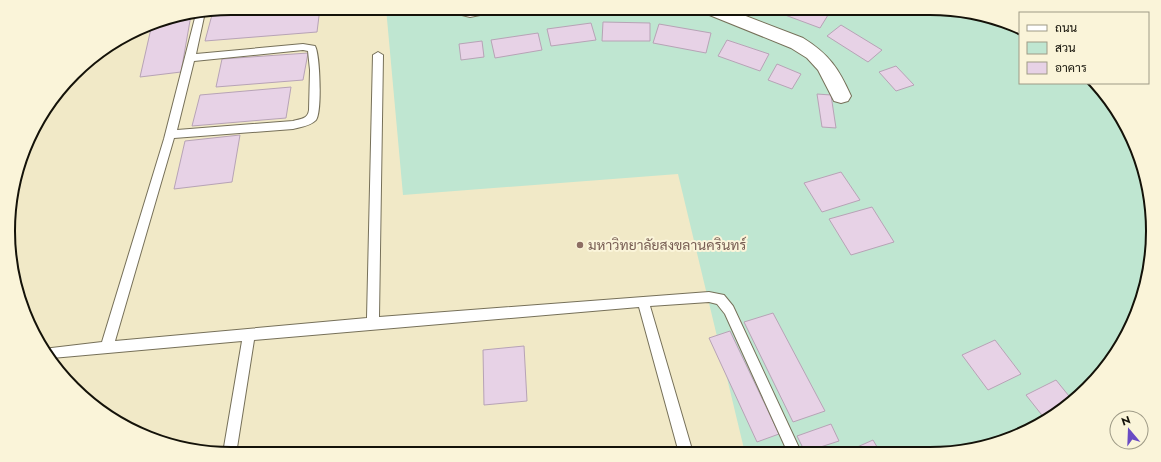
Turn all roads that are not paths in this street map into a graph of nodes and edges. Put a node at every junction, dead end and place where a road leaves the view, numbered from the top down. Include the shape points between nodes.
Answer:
1 (726, 15) edge
2 (200, 17) edge
3 (378, 55) dead end
4 (191, 58) junction
5 (841, 96) dead end
6 (170, 134) junction
7 (644, 301) junction
8 (373, 323) junction
9 (249, 335) junction
10 (107, 347) junction
11 (52, 352) edge
12 (231, 447) edge
13 (684, 447) edge
14 (792, 447) edge

1 - 5 street via 808,49 826,65
2 - 4 lane
3 - 8 lane
4 - 6 lane
4 - 6 lane via 312,48 313,116 308,121 293,125
6 - 10 lane
7 - 8 lane
7 - 13 lane
7 - 14 lane via 702,297 716,298 723,302
8 - 9 lane
9 - 10 lane
9 - 12 lane
10 - 11 lane

